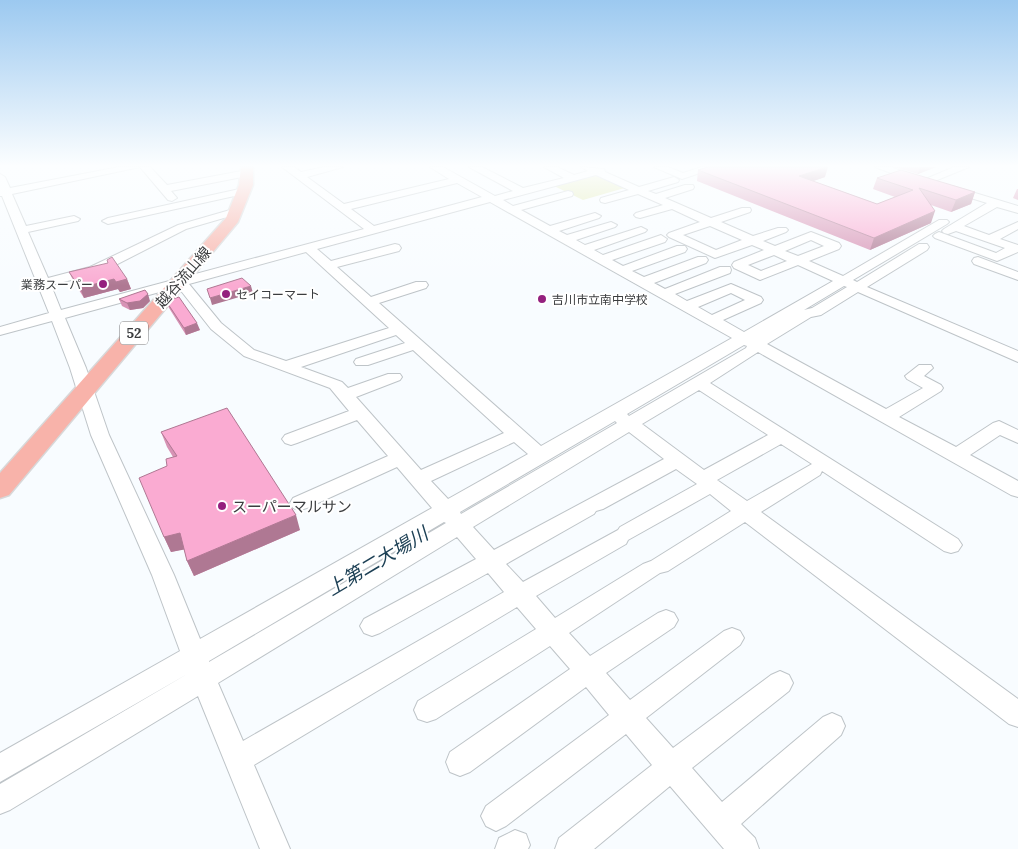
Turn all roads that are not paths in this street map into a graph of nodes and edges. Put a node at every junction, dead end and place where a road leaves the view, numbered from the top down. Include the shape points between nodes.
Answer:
1 (10, 207) edge
2 (129, 207) edge
3 (180, 207) edge
4 (238, 207) edge
5 (348, 207) edge
6 (464, 207) edge
7 (509, 207) edge
8 (523, 207) edge
9 (670, 207) edge
10 (673, 207) edge
11 (987, 207) edge
12 (342, 208) joint
13 (514, 209) junction
14 (237, 210) junction
15 (746, 210) dead end
16 (640, 215) dead end
17 (595, 216) dead end
18 (105, 217) dead end
19 (74, 219) dead end
20 (711, 223) junction
21 (194, 224) junction
22 (949, 224) junction
23 (1018, 224) edge
24 (611, 225) dead end
25 (22, 230) junction
26 (372, 230) junction
27 (550, 230) junction
28 (642, 230) dead end
29 (782, 230) dead end
30 (731, 232) junction
31 (566, 239) junction
32 (661, 239) dead end
33 (990, 239) junction
34 (934, 240) junction
35 (752, 241) junction
36 (694, 244) junction
37 (307, 247) junction
38 (395, 248) dead end
39 (584, 249) junction
40 (681, 249) dead end
41 (774, 250) junction
42 (603, 259) junction
43 (702, 260) dead end
44 (798, 261) junction
45 (328, 266) junction
46 (623, 270) junction
47 (725, 270) dead end
48 (1018, 276) edge
49 (180, 281) junction
50 (643, 282) junction
51 (43, 283) junction
52 (850, 284) junction
53 (422, 285) dead end
54 (664, 294) junction
55 (369, 302) junction
56 (687, 306) junction
57 (57, 315) junction
58 (712, 320) junction
59 (399, 328) junction
60 (0, 331) edge
61 (751, 342) junction
62 (416, 344) junction
63 (1018, 357) edge
64 (362, 362) dead end
65 (284, 367) junction
66 (925, 368) dead end
67 (394, 377) dead end
68 (698, 382) junction
69 (86, 389) junction
70 (345, 395) junction
71 (359, 412) junction
72 (886, 417) junction
73 (622, 418) junction
74 (516, 434) junction
75 (782, 435) junction
76 (1018, 437) edge
77 (291, 439) dead end
78 (540, 455) junction
79 (956, 456) junction
80 (400, 459) junction
81 (678, 460) junction
82 (813, 470) dead end
83 (418, 479) junction
84 (707, 482) junction
85 (0, 489) edge
86 (1018, 490) edge
87 (300, 503) dead end
88 (746, 511) junction
89 (452, 518) junction
90 (951, 545) dead end
91 (490, 562) junction
92 (520, 596) junction
93 (666, 620) dead end
94 (372, 626) dead end
95 (552, 632) junction
96 (732, 638) dead end
97 (200, 667) junction
98 (587, 672) junction
99 (780, 683) dead end
100 (427, 710) dead end
101 (1018, 715) edge
102 (627, 717) junction
103 (832, 726) dead end
104 (238, 759) junction
105 (460, 762) dead end
106 (671, 767) junction
107 (0, 768) edge
108 (0, 800) edge
109 (496, 816) dead end
110 (721, 822) junction
111 (740, 848) edge
112 (275, 849) edge
113 (570, 849) edge

1 - 25 street
2 - 18 street
3 - 21 street
4 - 14 main road, 越谷流山線 / 52
5 - 12 street
6 - 26 street
7 - 13 street
8 - 13 street
9 - 16 street
10 - 20 street
11 - 22 street
12 - 26 street
13 - 27 street
14 - 21 street
14 - 49 main road, 越谷流山線 / 52
15 - 20 street
17 - 27 street
19 - 25 street
20 - 30 street
20 - 36 street via 673,235
21 - 51 street via 95,270
22 - 33 street
22 - 34 street
22 - 52 street
23 - 33 street
24 - 31 street
25 - 51 street
26 - 37 street
27 - 31 street
28 - 39 street
29 - 35 street
30 - 35 street
30 - 36 street
31 - 39 street
32 - 42 street
33 - 34 street via 1016,248 997,257
34 - 48 street
34 - 52 street
35 - 36 street via 715,254
35 - 41 street
37 - 45 street
37 - 49 street
38 - 45 street
39 - 42 street
40 - 46 street
41 - 44 street
41 - 44 street via 738,265 760,276
41 - 44 street via 811,236 835,246
42 - 46 street
43 - 50 street
44 - 52 street
45 - 55 street
46 - 50 street
47 - 54 street
49 - 57 street
49 - 65 street via 223,334 248,353
49 - 69 main road, 越谷流山線 / 52
50 - 54 street
51 - 57 street
52 - 61 street via 816,312
52 - 63 street
53 - 55 street
54 - 56 street
55 - 59 street
56 - 58 street
56 - 58 street via 731,288 756,300
57 - 60 street
57 - 69 street
58 - 61 street
59 - 62 street
59 - 65 street
61 - 68 street via 751,351
61 - 72 street
61 - 73 street
62 - 64 street
62 - 74 street
65 - 70 street via 336,385
66 - 72 street via 913,376 935,388
67 - 70 street
68 - 73 street
68 - 75 street
69 - 85 main road, 越谷流山線 / 52
69 - 97 street via 100,435
70 - 71 street
71 - 77 street
71 - 80 street
72 - 79 street
73 - 78 street
73 - 81 street
73 - 89 street
74 - 78 street
74 - 83 street
75 - 84 street
75 - 90 street
76 - 79 street via 999,427
78 - 89 street
79 - 86 street
80 - 83 street
80 - 87 street
81 - 84 street
81 - 91 street
82 - 88 street
83 - 89 street
84 - 88 street
84 - 92 street
88 - 95 street
88 - 101 street
89 - 91 street
89 - 97 street via 340,595
91 - 92 street
91 - 94 street
92 - 95 street
92 - 104 street
93 - 98 street
95 - 98 street
95 - 100 street
96 - 102 street
97 - 104 street
97 - 107 street
97 - 108 street
98 - 102 street
98 - 105 street
99 - 106 street
102 - 106 street
102 - 109 street
103 - 110 street
104 - 112 street
106 - 110 street
106 - 113 street
110 - 111 street

